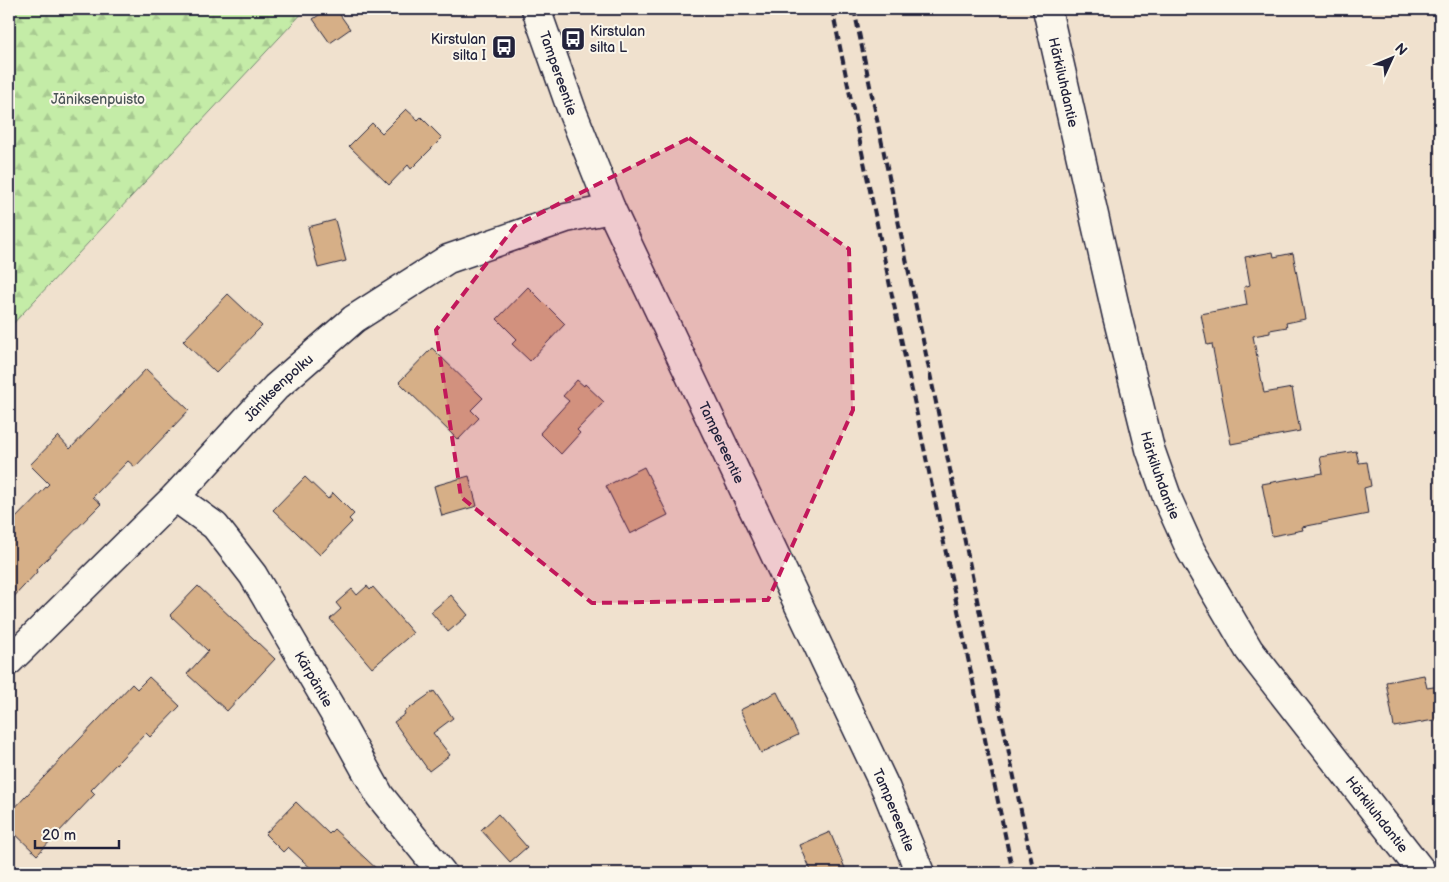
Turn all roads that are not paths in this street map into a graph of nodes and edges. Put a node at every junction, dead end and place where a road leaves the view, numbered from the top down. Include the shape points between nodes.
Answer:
1 (536, 9) edge
2 (1047, 9) edge
3 (610, 209) junction
4 (175, 497) junction
5 (9, 661) edge
6 (442, 873) edge
7 (920, 873) edge
8 (1423, 873) edge

1 - 3 street, Tampereentie
2 - 8 street, Härkiluhdantie via 1117,316 1150,449 1168,500 1191,551 1249,650
3 - 4 street, Jäniksenpolku via 566,218 448,259 354,319 276,387
3 - 7 street, Tampereentie via 886,789
4 - 5 street, Jäniksenpolku
4 - 6 street, Kärpäntie via 215,526 253,575 380,796

